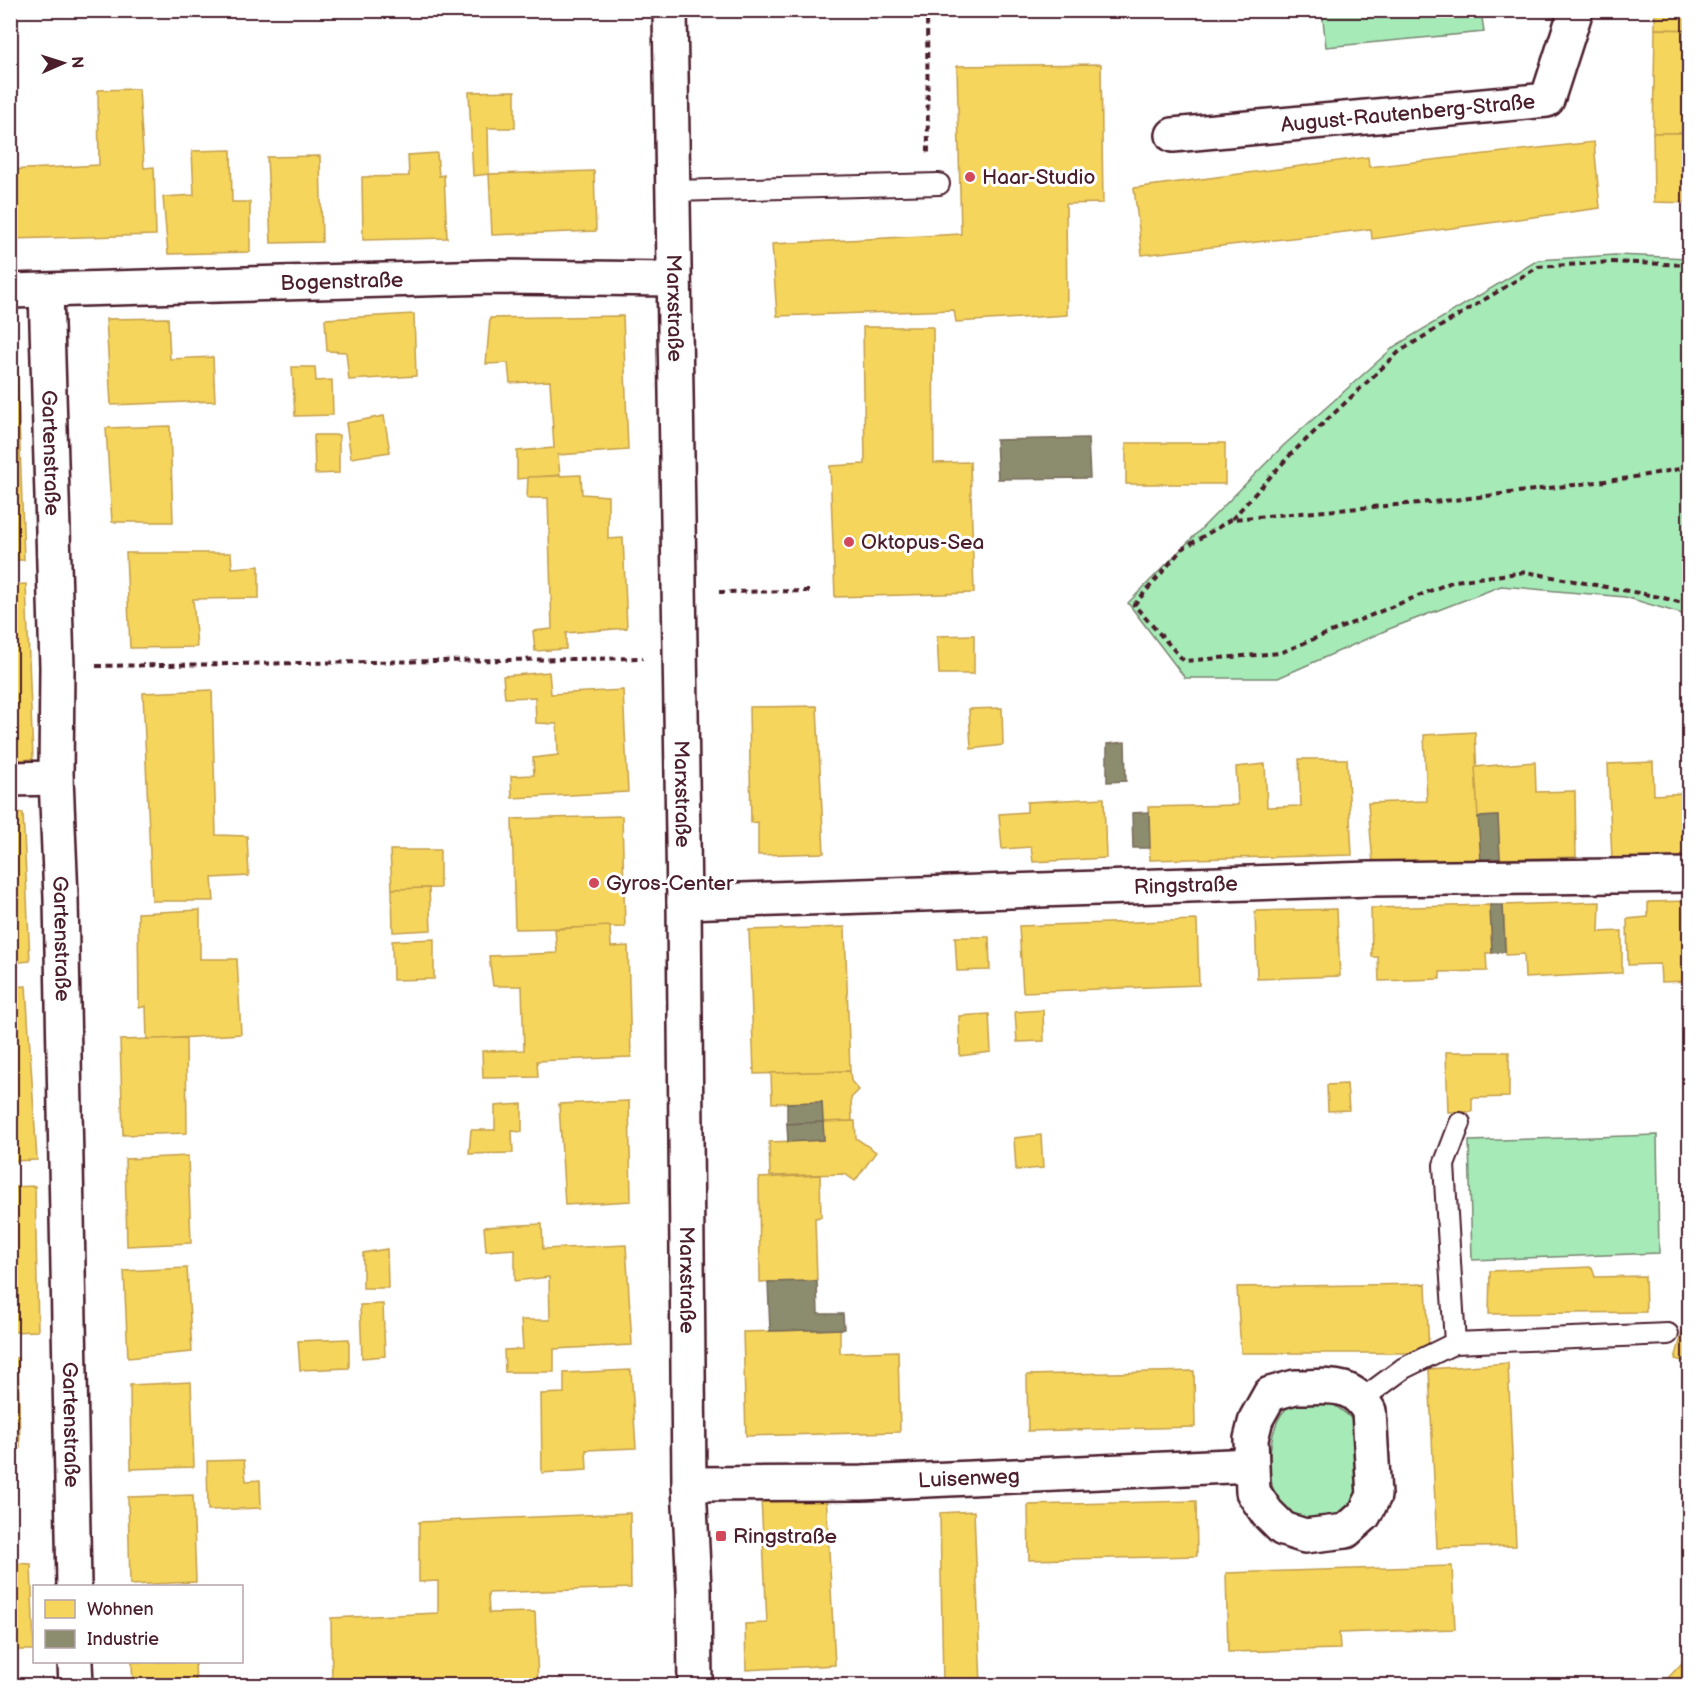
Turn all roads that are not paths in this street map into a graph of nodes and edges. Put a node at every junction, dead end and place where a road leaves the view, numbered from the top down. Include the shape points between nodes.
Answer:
1 (670, 10) edge
2 (1576, 10) edge
3 (1173, 135) dead end
4 (934, 184) road end
5 (672, 191) junction
6 (673, 279) junction
7 (10, 291) edge
8 (46, 291) junction
9 (56, 778) junction
10 (10, 779) edge
11 (1689, 875) edge
12 (684, 902) junction
13 (1460, 1123) dead end
14 (1668, 1334) dead end
15 (1455, 1343) junction
16 (1362, 1399) junction
17 (1251, 1465) junction
18 (689, 1484) junction
19 (74, 1585) edge
20 (75, 1663) edge
21 (76, 1686) edge
22 (695, 1686) edge

1 - 5 street, Marxstraße
2 - 3 street, August-Rautenberg-Straße via 1547,100
4 - 5 lane
5 - 6 street, Marxstraße
6 - 8 street, Bogenstraße via 490,277
6 - 12 street, Marxstraße
7 - 8 street, Bogenstraße
8 - 9 street, Gartenstraße via 57,667
9 - 10 street
9 - 19 street, Gartenstraße
11 - 12 street, Ringstraße via 1358,879
12 - 18 street, Marxstraße
13 - 15 lane via 1444,1165
14 - 15 lane
15 - 16 lane via 1404,1368
16 - 17 street via 1352,1391 1332,1387 1295,1387 1270,1394 1256,1419
16 - 17 street via 1370,1411 1374,1496 1364,1515 1346,1531 1305,1536 1283,1529 1253,1492
17 - 18 street, Luisenweg via 874,1482
18 - 22 street, Marxstraße
20 - 21 street

